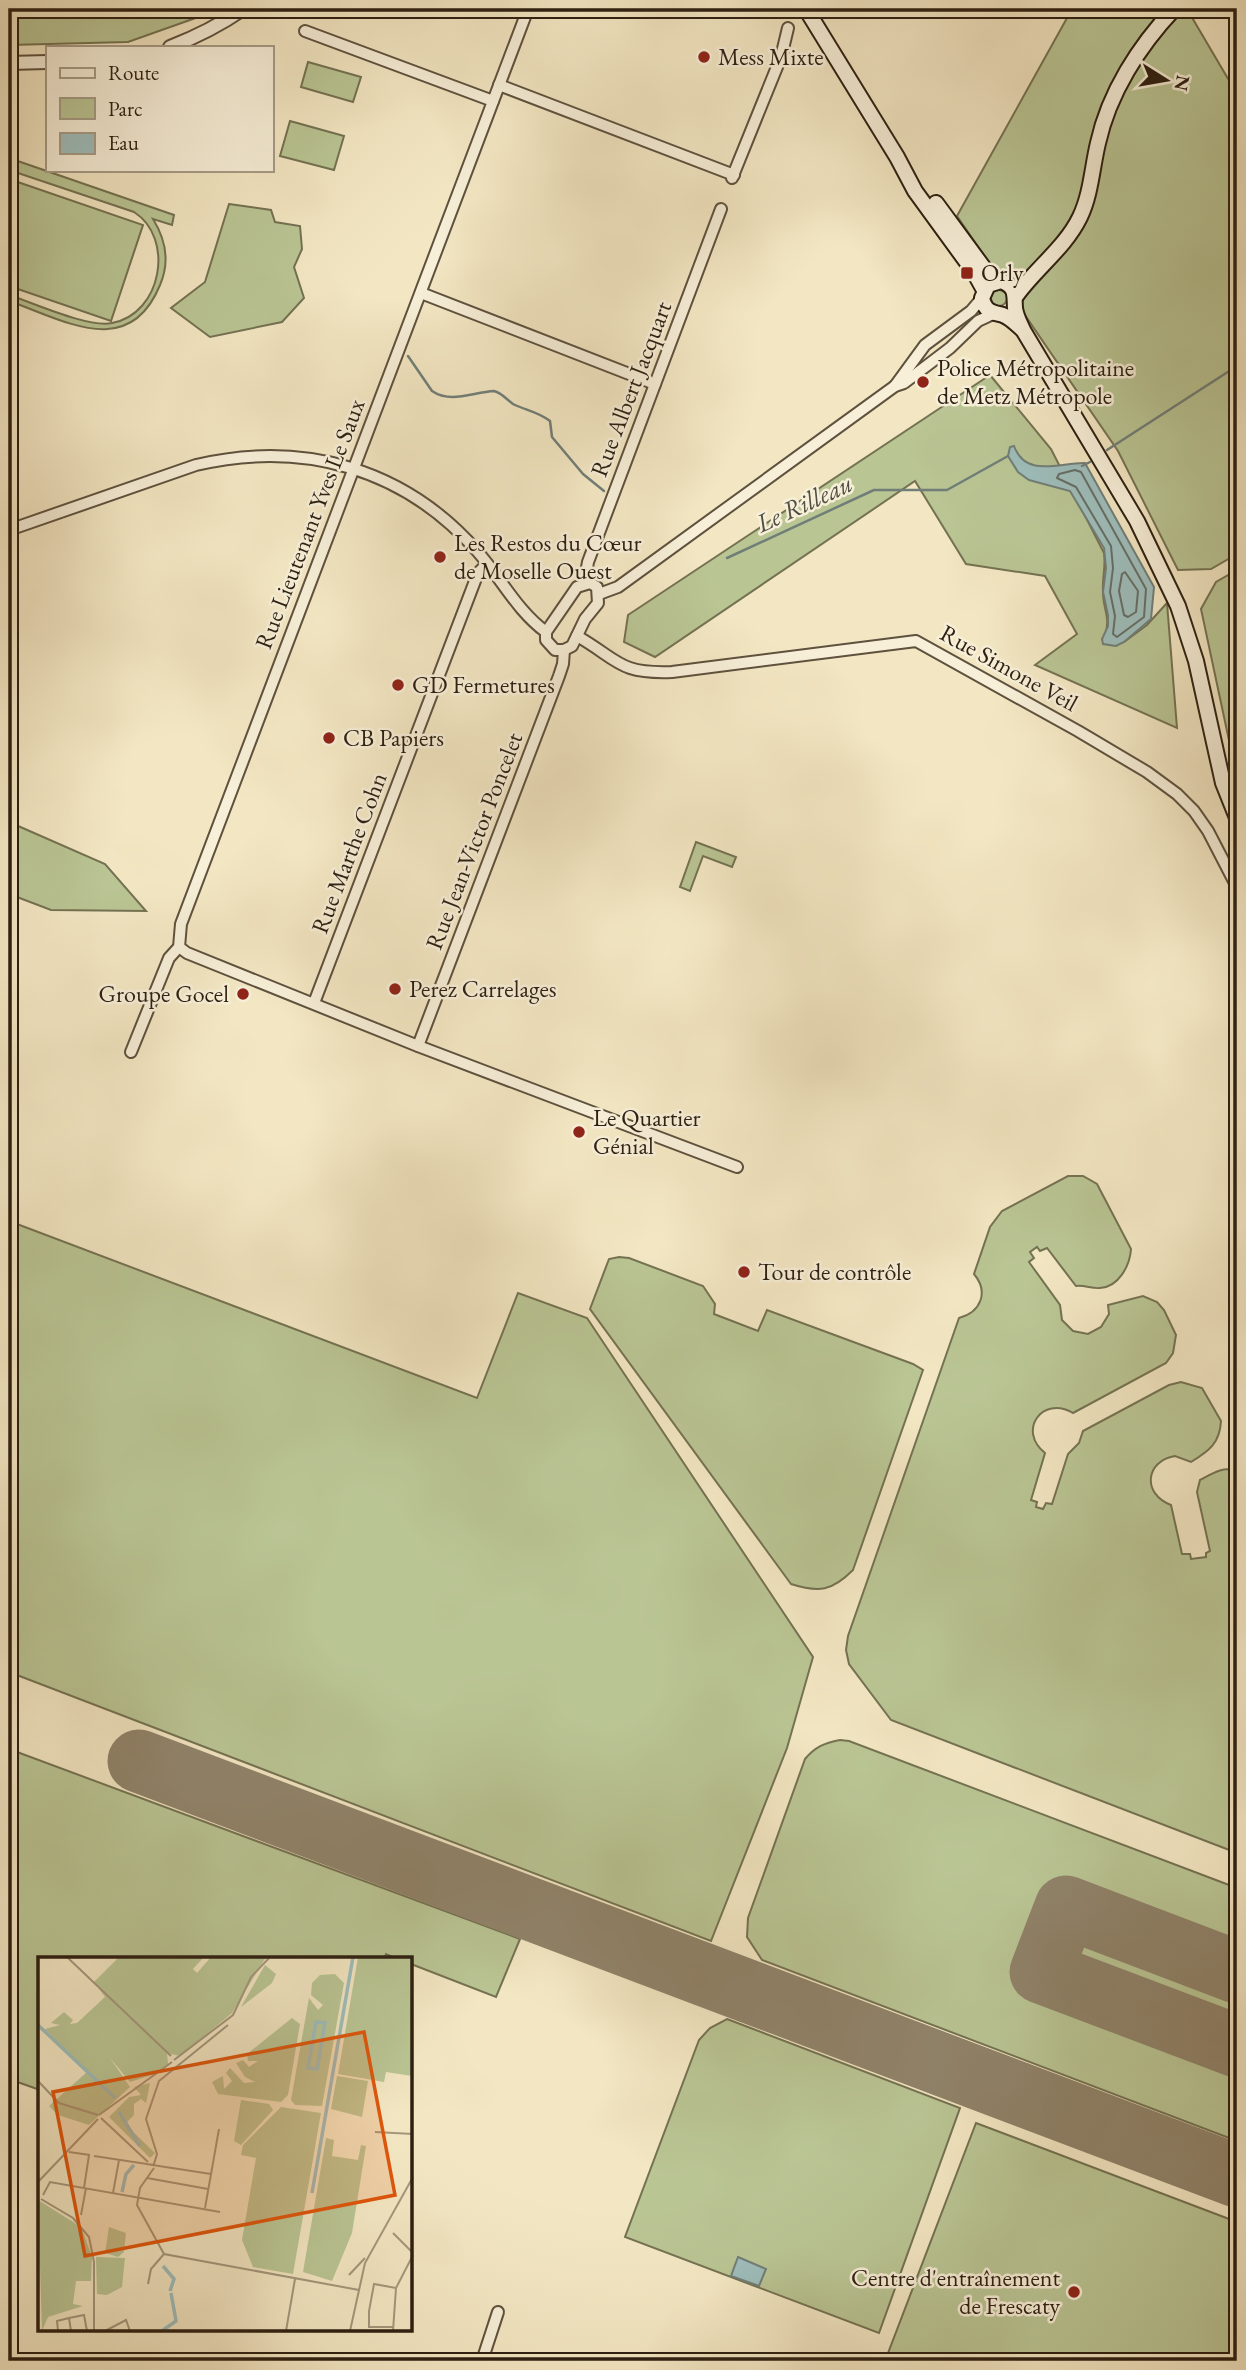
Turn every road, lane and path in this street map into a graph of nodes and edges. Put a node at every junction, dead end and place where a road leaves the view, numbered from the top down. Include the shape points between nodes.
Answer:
1 (243, 9) edge
2 (528, 9) edge
3 (806, 9) edge
4 (1174, 9) edge
5 (788, 28) dead end
6 (304, 31) dead end
7 (172, 46) edge
8 (46, 62) edge
9 (9, 63) edge
10 (499, 85) junction
11 (493, 102) junction
12 (897, 157) junction
13 (721, 209) dead end
14 (1031, 275) junction
15 (1001, 282) junction
16 (421, 293) junction
17 (983, 294) junction
18 (1015, 300) junction
19 (997, 314) junction
20 (1023, 330) junction
21 (925, 345) junction
22 (935, 359) junction
23 (655, 384) junction
24 (895, 386) junction
25 (354, 467) junction
26 (9, 530) edge
27 (487, 564) junction
28 (583, 584) junction
29 (599, 594) junction
30 (546, 632) junction
31 (577, 635) junction
32 (564, 650) junction
33 (1237, 818) edge
34 (1237, 887) edge
35 (179, 947) junction
36 (314, 1003) junction
37 (418, 1046) junction
38 (131, 1052) dead end
39 (737, 1167) dead end
40 (498, 2312) dead end
41 (482, 2361) edge

1 - 7 street
2 - 10 street, Rue Lieutenant Yves Le Saux
3 - 12 main road
4 - 14 main road via 1138,53 1109,109 1080,216 1056,252
5 - 10 street via 781,57 733,176
6 - 11 street
8 - 9 street
10 - 11 street, Rue Lieutenant Yves Le Saux
11 - 16 street, Rue Lieutenant Yves Le Saux
12 - 15 main road via 986,271
12 - 17 main road via 915,191 977,276
13 - 23 street, Rue Albert Jacquart
14 - 15 main road
14 - 18 main road
15 - 17 main road
15 - 18 main road via 1012,288
16 - 23 street
16 - 25 street, Rue Lieutenant Yves Le Saux
17 - 19 main road via 985,307
17 - 21 street via 971,312
18 - 19 main road via 1010,311
18 - 20 main road
19 - 20 main road
19 - 22 street via 978,321
20 - 33 main road via 1137,521 1178,606 1196,661 1223,783
21 - 22 street
21 - 24 street
22 - 24 street
23 - 28 street, Rue Albert Jacquart
24 - 29 street via 618,587
25 - 26 street via 275,456 222,459
25 - 27 street via 439,514
25 - 35 street, Rue Lieutenant Yves Le Saux via 181,924
27 - 30 street via 528,618
27 - 36 street, Rue Marthe Cohn via 478,573
28 - 29 street via 597,587
28 - 30 street
29 - 31 street
30 - 32 street via 550,646
31 - 32 street
31 - 34 street, Rue Simone Veil via 617,663 646,673 916,641 1078,731 1177,794 1208,831
32 - 37 street, Rue Jean-Victor Poncelet via 559,676
35 - 36 street
35 - 38 street, Rue Lieutenant Yves Le Saux via 169,958
36 - 37 street
37 - 39 street
40 - 41 street

